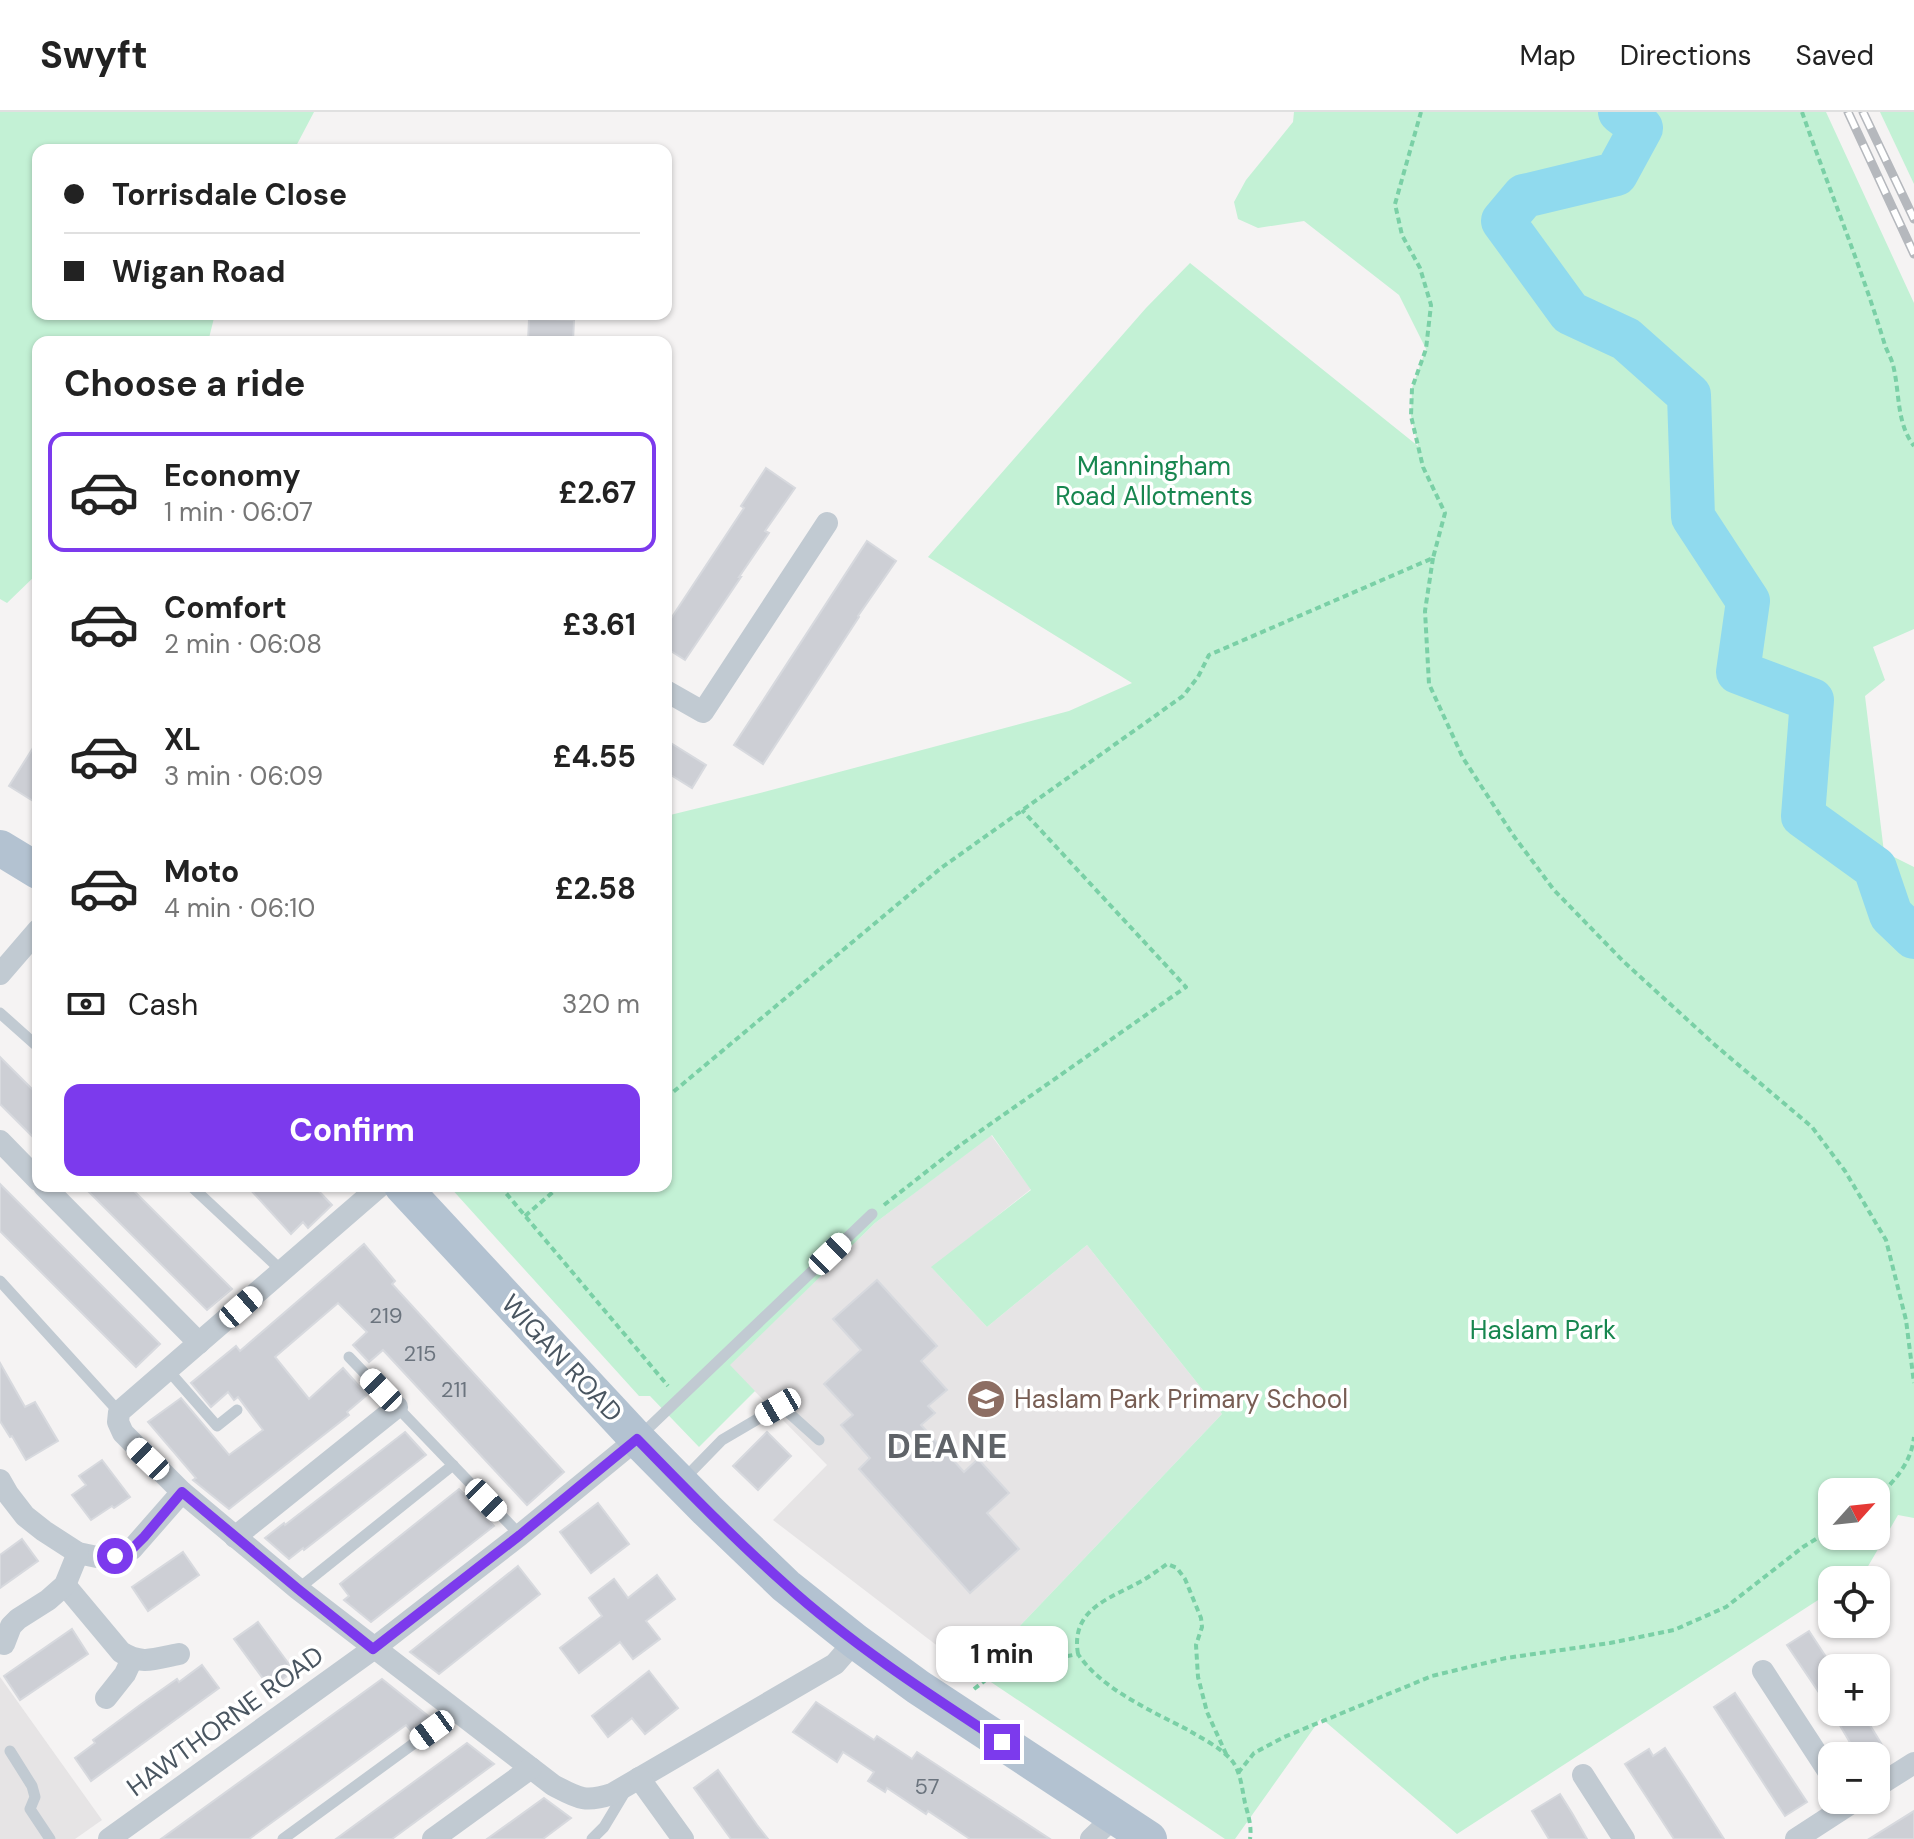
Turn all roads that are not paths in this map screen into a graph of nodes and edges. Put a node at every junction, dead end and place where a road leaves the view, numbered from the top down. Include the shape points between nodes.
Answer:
1 (827, 523) dead end
2 (672, 694) edge
3 (0, 848) edge
4 (32, 867) edge
5 (32, 937) edge
6 (0, 974) edge
7 (0, 1013) edge
8 (32, 1042) edge
9 (0, 1141) edge
10 (32, 1174) edge
11 (50, 1192) edge
12 (197, 1192) edge
13 (373, 1192) edge
14 (408, 1192) edge
15 (872, 1214) road end
16 (282, 1271) junction
17 (0, 1281) edge
18 (199, 1343) junction
19 (349, 1357) dead end
20 (168, 1370) junction
21 (397, 1407) junction
22 (237, 1410) dead end
23 (119, 1412) junction
24 (637, 1439) junction
25 (819, 1440) dead end
26 (453, 1465) junction
27 (0, 1480) edge
28 (680, 1483) junction
29 (182, 1492) junction
30 (520, 1535) junction
31 (235, 1537) junction
32 (78, 1553) junction
33 (65, 1585) junction
34 (298, 1589) junction
35 (855, 1641) junction
36 (4, 1644) dead end
37 (373, 1649) junction
38 (179, 1654) dead end
39 (132, 1659) junction
40 (1763, 1671) dead end
41 (106, 1698) dead end
42 (457, 1712) junction
43 (10, 1751) dead end
44 (1818, 1755) edge
45 (1914, 1763) edge
46 (531, 1768) junction
47 (1583, 1775) dead end
48 (1890, 1778) edge
49 (635, 1781) junction
50 (1832, 1814) edge
51 (1103, 1828) edge
52 (50, 1839) edge
53 (109, 1839) edge
54 (283, 1839) edge
55 (433, 1839) edge
56 (592, 1839) edge
57 (683, 1839) edge
58 (1149, 1839) edge
59 (1624, 1839) edge
60 (1796, 1839) edge

1 - 2 street via 703,712
3 - 4 main road
5 - 6 street
7 - 8 lane
9 - 10 street
11 - 18 street
12 - 16 lane
13 - 16 street
14 - 24 main road, WIGAN ROAD
15 - 24 lane
16 - 18 street
17 - 23 lane
18 - 20 street
19 - 21 lane
20 - 22 lane via 217,1426
20 - 23 street
21 - 26 lane
21 - 31 street
23 - 29 street via 118,1422 130,1442
24 - 28 main road, WIGAN ROAD
24 - 30 street, HAWTHORNE ROAD
25 - 28 lane via 778,1407 722,1440
26 - 30 lane
26 - 34 lane
27 - 32 street via 25,1516
28 - 35 main road, WIGAN ROAD via 786,1586
29 - 31 street
29 - 32 street via 132,1549 115,1556
30 - 37 street, HAWTHORNE ROAD
31 - 34 street
32 - 33 street
33 - 36 street via 18,1619
33 - 39 street
34 - 37 street
35 - 49 street via 835,1664
35 - 51 main road, WIGAN ROAD
37 - 42 street
37 - 53 street, HAWTHORNE ROAD
38 - 39 street
39 - 41 street
40 - 44 street
42 - 46 street
42 - 54 lane
43 - 52 lane via 32,1786 30,1809
45 - 48 street
46 - 49 street via 553,1785 594,1800
46 - 55 street
47 - 59 street
49 - 56 lane
49 - 57 street
50 - 60 street
51 - 58 main road, WIGAN ROAD

